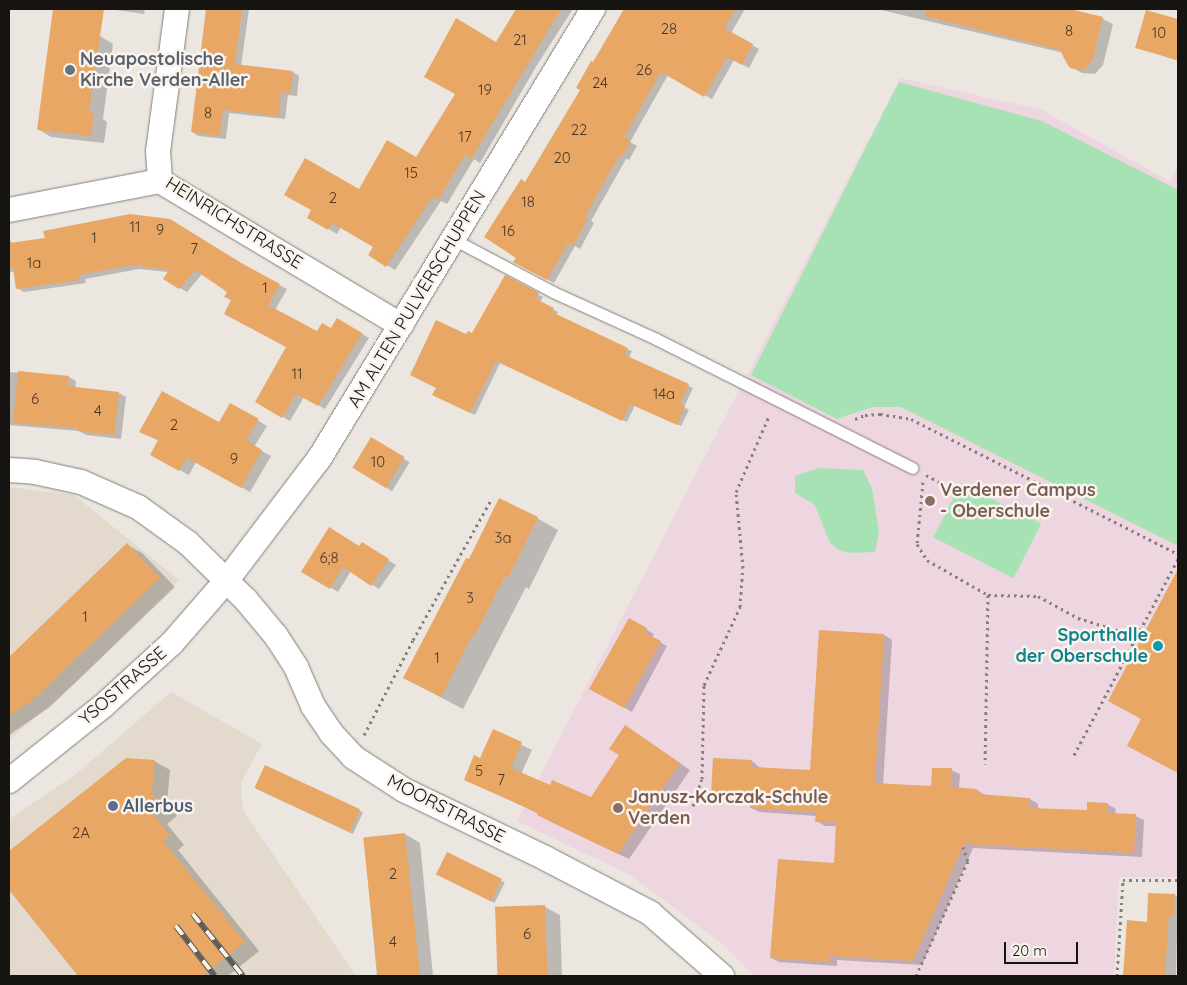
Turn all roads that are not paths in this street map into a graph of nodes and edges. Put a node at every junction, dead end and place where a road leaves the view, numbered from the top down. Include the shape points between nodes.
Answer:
1 (176, 9) edge
2 (592, 9) edge
3 (160, 181) junction
4 (9, 210) edge
5 (454, 239) junction
6 (401, 325) junction
7 (912, 468) dead end
8 (9, 470) edge
9 (227, 580) junction
10 (9, 781) edge
11 (722, 976) edge

1 - 3 street, HEINRICHSTRASSE via 158,151
2 - 5 street, AM ALTEN PULVERSCHUPPEN
3 - 4 street
3 - 6 street, HEINRICHSTRASSE
5 - 6 street, AM ALTEN PULVERSCHUPPEN
5 - 7 lane via 553,292 777,398
6 - 9 street, AM ALTEN PULVERSCHUPPEN via 319,459
8 - 9 street, MOORSTRASSE via 81,482 138,508 188,542
9 - 10 street, YSOSTRASSE via 166,649
9 - 11 street, MOORSTRASSE via 276,636 331,733 353,757 404,790 650,913

